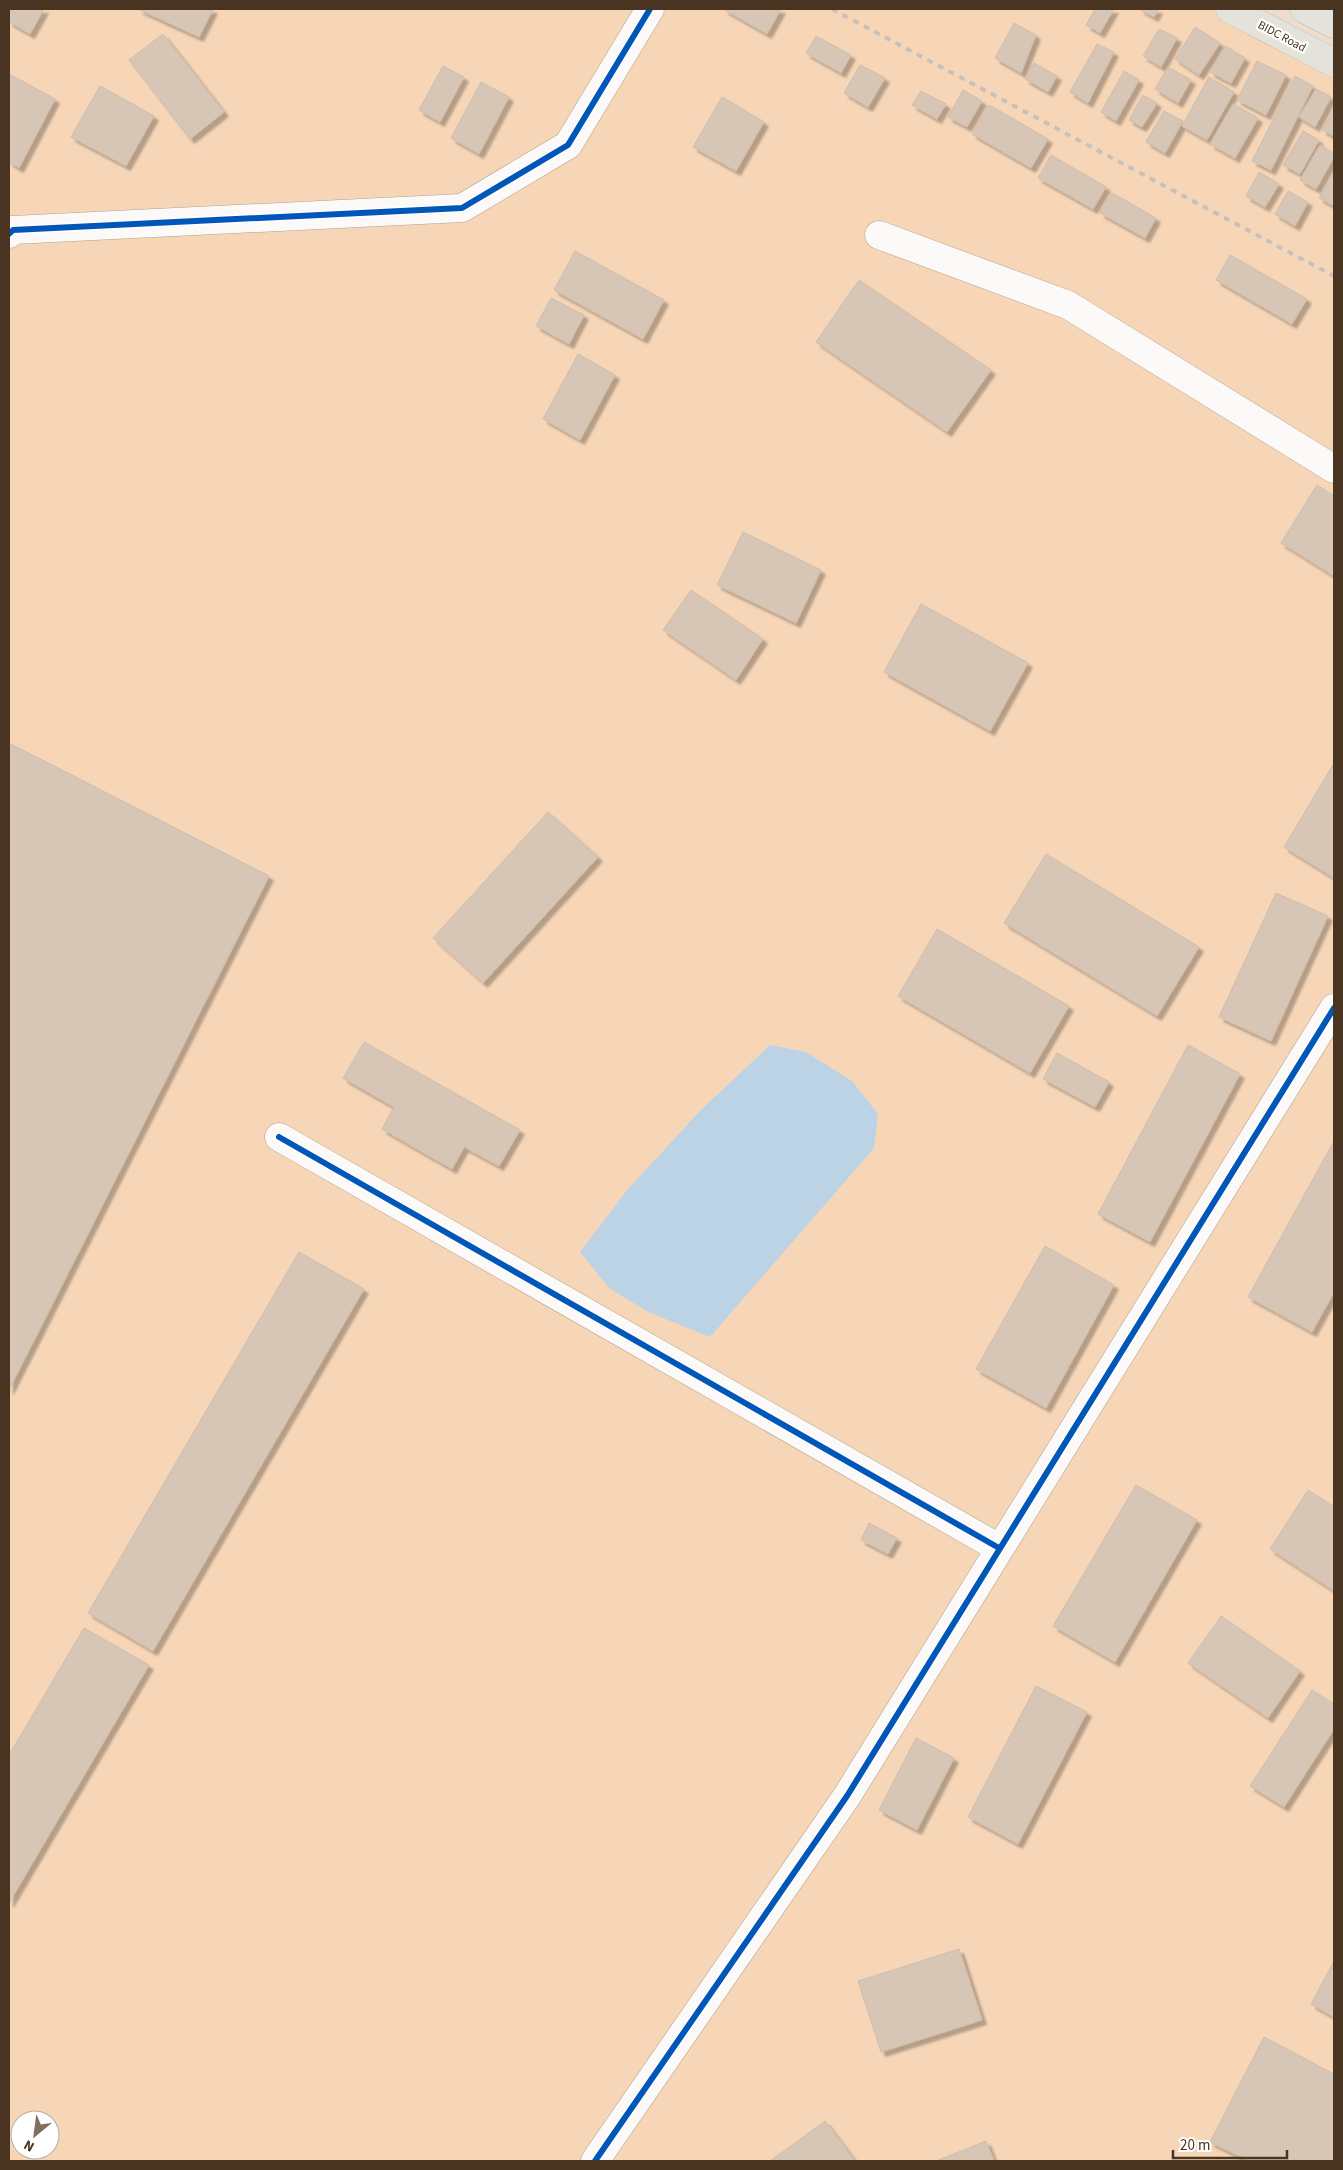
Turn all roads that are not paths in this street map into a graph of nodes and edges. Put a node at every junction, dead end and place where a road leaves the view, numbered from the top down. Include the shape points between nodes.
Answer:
1 (650, 9) edge
2 (1230, 9) edge
3 (1304, 9) edge
4 (1334, 24) edge
5 (1334, 63) edge
6 (9, 234) edge
7 (879, 235) dead end
8 (1334, 469) edge
9 (1334, 1008) edge
10 (279, 1137) dead end
11 (999, 1548) junction
12 (595, 2161) edge

1 - 6 street via 568,145 462,208 13,230
2 - 5 main road, BIDC Road
3 - 4 main road
7 - 8 street via 1068,304
9 - 11 street
10 - 11 street
11 - 12 street via 847,1796

